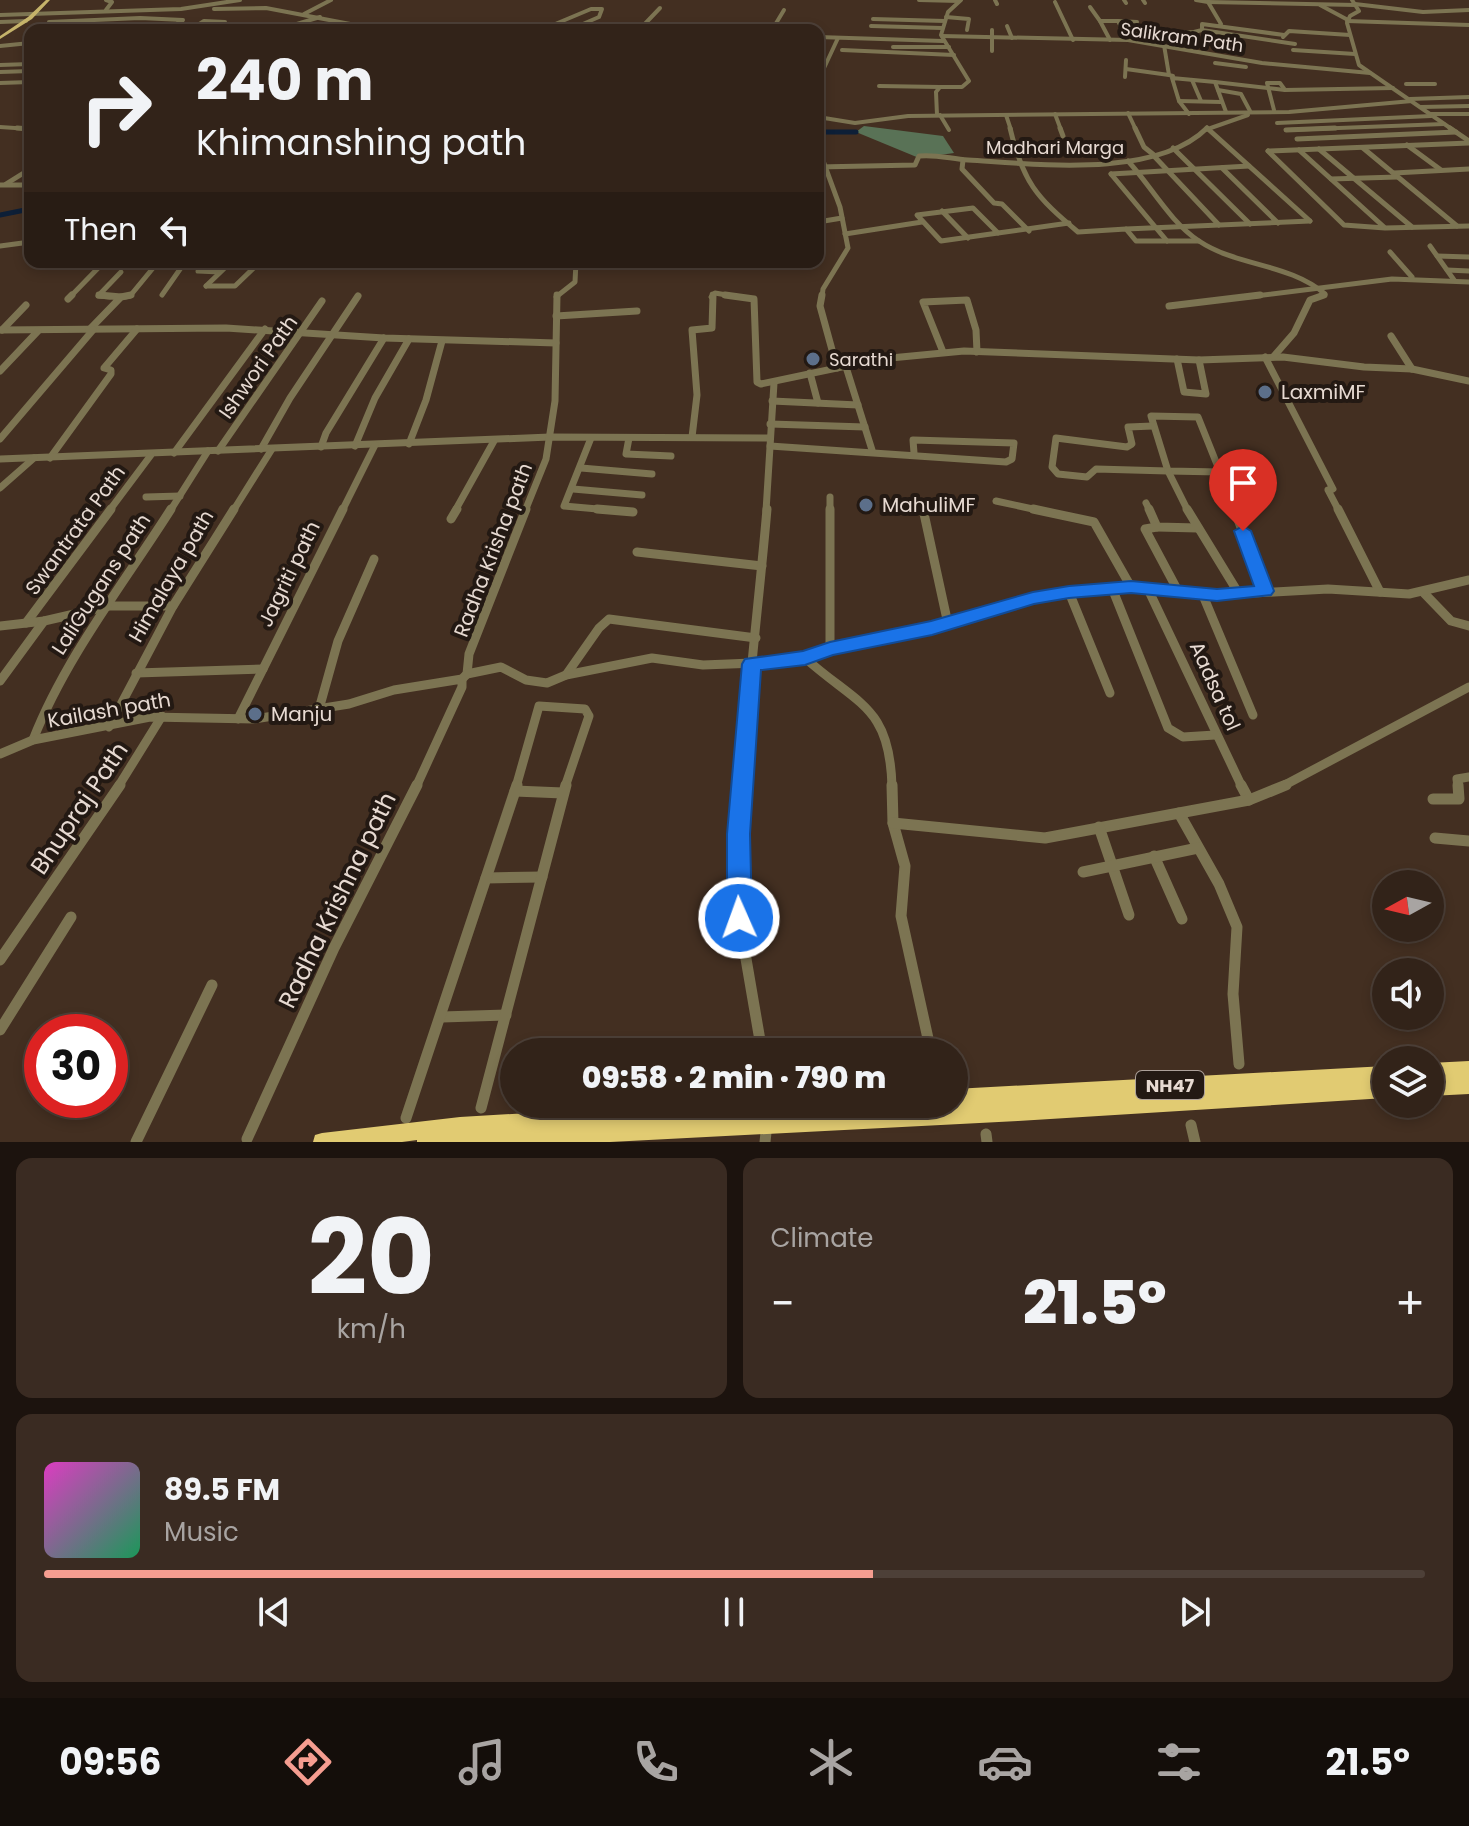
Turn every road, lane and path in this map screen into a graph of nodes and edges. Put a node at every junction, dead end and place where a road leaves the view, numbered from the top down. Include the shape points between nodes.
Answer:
1 (48, 0) edge
2 (106, 0) edge
3 (240, 0) edge
4 (331, 0) edge
5 (919, 0) edge
6 (1196, 0) edge
7 (960, 1) edge
8 (216, 2) edge
9 (1055, 2) dead end
10 (1208, 2) edge
11 (1354, 3) edge
12 (1319, 4) junction
13 (971, 7) dead end
14 (1090, 7) dead end
15 (660, 8) dead end
16 (159, 9) junction
17 (181, 9) junction
18 (106, 10) junction
19 (784, 10) dead end
20 (1469, 10) edge
21 (35, 14) junction
22 (303, 14) junction
23 (0, 15) edge
24 (1132, 15) dead end
25 (321, 17) junction
26 (140, 18) junction
27 (146, 18) junction
28 (162, 18) junction
29 (968, 18) junction
30 (946, 19) junction
31 (1348, 20) junction
32 (1100, 21) junction
33 (1118, 21) junction
34 (0, 22) edge
35 (25, 22) junction
36 (49, 22) junction
37 (47, 24) edge
38 (132, 24) edge
39 (154, 24) edge
40 (176, 24) edge
41 (199, 24) edge
42 (222, 24) edge
43 (306, 24) edge
44 (352, 24) edge
45 (555, 24) edge
46 (583, 24) edge
47 (645, 24) edge
48 (776, 24) edge
49 (1469, 25) edge
50 (871, 26) junction
51 (1007, 26) dead end
52 (1219, 26) junction
53 (942, 28) junction
54 (967, 30) dead end
55 (992, 30) dead end
56 (1202, 30) junction
57 (868, 32) dead end
58 (1138, 34) dead end
59 (1284, 35) junction
60 (1350, 35) junction
61 (1, 37) edge
62 (824, 37) edge
63 (994, 37) junction
64 (838, 38) junction
65 (943, 38) junction
66 (1012, 38) junction
67 (1073, 40) junction
68 (1110, 40) junction
69 (1128, 40) junction
70 (1282, 41) junction
71 (24, 44) edge
72 (1164, 45) junction
73 (0, 46) edge
74 (893, 47) dead end
75 (949, 47) junction
76 (842, 50) dead end
77 (992, 51) dead end
78 (1322, 52) junction
79 (1204, 53) junction
80 (1355, 54) junction
81 (954, 55) junction
82 (1217, 55) junction
83 (1265, 55) dead end
84 (1126, 60) dead end
85 (1148, 61) dead end
86 (1215, 63) junction
87 (1262, 63) junction
88 (24, 64) edge
89 (0, 65) edge
90 (824, 66) edge
91 (1246, 67) dead end
92 (1328, 68) junction
93 (1126, 69) junction
94 (24, 71) edge
95 (0, 72) edge
96 (1147, 72) junction
97 (1370, 73) junction
98 (1125, 77) dead end
99 (1170, 77) junction
100 (1192, 80) junction
101 (24, 82) edge
102 (1215, 82) junction
103 (0, 83) edge
104 (1406, 84) dead end
105 (1435, 84) dead end
106 (879, 86) dead end
107 (940, 87) junction
108 (1393, 88) junction
109 (1268, 89) junction
110 (1218, 90) junction
111 (1410, 100) junction
112 (1179, 101) junction
113 (1201, 101) junction
114 (1469, 101) edge
115 (1221, 102) junction
116 (1420, 107) junction
117 (1274, 110) junction
118 (1250, 111) junction
119 (1226, 112) junction
120 (1289, 112) junction
121 (1128, 113) junction
122 (1055, 114) junction
123 (1189, 114) junction
124 (1265, 114) junction
125 (1469, 114) edge
126 (939, 115) junction
127 (1006, 115) junction
128 (1431, 115) junction
129 (824, 118) edge
130 (1277, 123) junction
131 (1444, 124) junction
132 (0, 127) edge
133 (1207, 128) junction
134 (24, 129) edge
135 (949, 130) dead end
136 (1286, 130) junction
137 (1456, 132) junction
138 (1063, 136) dead end
139 (1297, 139) junction
140 (1469, 142) edge
141 (1407, 145) junction
142 (1362, 147) junction
143 (1173, 148) junction
144 (1310, 149) junction
145 (1319, 149) junction
146 (1298, 150) junction
147 (1154, 155) junction
148 (963, 160) junction
149 (1128, 161) junction
150 (1018, 163) junction
151 (1102, 164) junction
152 (1249, 166) junction
153 (824, 167) edge
154 (1222, 168) junction
155 (1195, 169) junction
156 (1469, 169) edge
157 (1167, 170) junction
158 (1442, 171) junction
159 (1139, 172) junction
160 (22, 174) dead end
161 (824, 174) edge
162 (1111, 174) junction
163 (1395, 175) junction
164 (1353, 178) junction
165 (1331, 179) junction
166 (3, 185) edge
167 (24, 185) edge
168 (942, 211) junction
169 (842, 218) junction
170 (824, 221) edge
171 (922, 222) junction
172 (1069, 223) junction
173 (1278, 223) junction
174 (1250, 224) junction
175 (1219, 225) junction
176 (1458, 226) junction
177 (1469, 226) edge
178 (1186, 227) junction
179 (1412, 227) junction
180 (1156, 228) junction
181 (1385, 228) junction
182 (1126, 229) junction
183 (1029, 231) junction
184 (845, 234) junction
185 (999, 234) junction
186 (968, 238) junction
187 (1167, 241) junction
188 (1199, 241) junction
189 (24, 243) edge
190 (0, 246) edge
191 (1430, 246) dead end
192 (1390, 252) dead end
193 (1437, 256) junction
194 (1469, 257) edge
195 (98, 268) edge
196 (153, 268) edge
197 (181, 268) edge
198 (224, 268) edge
199 (254, 268) edge
200 (576, 268) edge
201 (1447, 270) junction
202 (198, 271) dead end
203 (1469, 271) edge
204 (121, 272) dead end
205 (220, 272) junction
206 (1412, 277) junction
207 (1454, 280) junction
208 (1469, 282) edge
209 (1313, 284) junction
210 (162, 295) dead end
211 (358, 296) dead end
212 (121, 297) junction
213 (68, 299) dead end
214 (322, 301) dead end
215 (26, 305) dead end
216 (1169, 306) dead end
217 (637, 311) dead end
218 (556, 316) junction
219 (137, 329) junction
220 (265, 329) junction
221 (1, 330) edge
222 (38, 330) junction
223 (91, 330) junction
224 (304, 331) junction
225 (332, 334) junction
226 (1391, 336) dead end
227 (384, 338) junction
228 (409, 339) junction
229 (442, 341) junction
230 (556, 343) junction
231 (943, 352) junction
232 (977, 352) junction
233 (1270, 357) junction
234 (1177, 359) junction
235 (1196, 359) junction
236 (846, 367) junction
237 (837, 368) junction
238 (1412, 369) junction
239 (0, 371) edge
240 (810, 373) junction
241 (1469, 381) edge
242 (774, 383) junction
243 (772, 401) junction
244 (818, 403) junction
245 (858, 405) junction
246 (770, 424) junction
247 (1153, 426) junction
248 (865, 427) junction
249 (550, 437) junction
250 (692, 437) junction
251 (591, 438) junction
252 (629, 438) junction
253 (0, 439) edge
254 (494, 441) junction
255 (769, 442) junction
256 (409, 444) junction
257 (375, 445) junction
258 (355, 446) junction
259 (321, 447) junction
260 (266, 449) junction
261 (872, 450) junction
262 (213, 451) junction
263 (174, 453) junction
264 (914, 453) junction
265 (151, 455) junction
266 (671, 456) dead end
267 (34, 458) junction
268 (50, 458) junction
269 (0, 459) edge
270 (581, 468) junction
271 (1171, 472) junction
272 (1220, 472) junction
273 (652, 474) dead end
274 (0, 488) edge
275 (573, 489) junction
276 (642, 495) dead end
277 (180, 496) junction
278 (146, 497) dead end
279 (830, 497) dead end
280 (996, 501) dead end
281 (1146, 503) dead end
282 (923, 507) dead end
283 (633, 512) dead end
284 (451, 519) dead end
285 (1157, 527) junction
286 (1198, 528) junction
287 (637, 552) dead end
288 (374, 559) dead end
289 (762, 566) junction
290 (1469, 580) edge
291 (1131, 587) junction
292 (1147, 587) junction
293 (1112, 588) junction
294 (1177, 589) junction
295 (1265, 591) junction
296 (1069, 592) junction
297 (1380, 592) junction
298 (1423, 592) junction
299 (1202, 593) junction
300 (1239, 594) junction
301 (109, 606) junction
302 (173, 606) junction
303 (44, 621) junction
304 (26, 623) junction
305 (948, 624) junction
306 (0, 626) edge
307 (1469, 626) edge
308 (756, 638) junction
309 (830, 649) junction
310 (805, 658) junction
311 (752, 664) junction
312 (263, 669) junction
313 (136, 673) junction
314 (566, 675) junction
315 (465, 677) junction
316 (0, 681) edge
317 (1469, 687) edge
318 (1110, 693) dead end
319 (319, 709) junction
320 (1253, 715) dead end
321 (162, 716) junction
322 (238, 719) junction
323 (109, 727) junction
324 (1215, 735) junction
325 (33, 740) junction
326 (0, 754) edge
327 (1469, 777) edge
328 (515, 791) junction
329 (563, 793) junction
330 (1433, 799) dead end
331 (1249, 800) junction
332 (1179, 813) junction
333 (893, 823) junction
334 (1099, 827) junction
335 (1435, 838) dead end
336 (1469, 841) edge
337 (1198, 848) junction
338 (1154, 856) junction
339 (1111, 866) junction
340 (1083, 872) dead end
341 (542, 877) junction
342 (486, 878) junction
343 (1129, 915) dead end
344 (71, 917) dead end
345 (1182, 919) dead end
346 (0, 960) edge
347 (212, 985) dead end
348 (506, 1015) junction
349 (442, 1017) junction
350 (0, 1030) edge
351 (760, 1038) edge
352 (928, 1038) edge
353 (1239, 1064) dead end
354 (1469, 1070) edge
355 (1444, 1071) edge
356 (1372, 1076) edge
357 (1469, 1085) edge
358 (1444, 1086) edge
359 (1372, 1090) edge
360 (968, 1097) edge
361 (481, 1108) dead end
362 (406, 1118) dead end
363 (768, 1120) edge
364 (1191, 1125) dead end
365 (247, 1139) dead end
366 (136, 1142) edge
367 (322, 1142) edge
368 (426, 1142) edge
369 (1195, 1142) edge

1 - 21 main road
2 - 18 street via 112,2
3 - 8 street
4 - 22 street
5 - 7 street
6 - 10 street
7 - 30 street
8 - 17 street
9 - 67 street
10 - 12 street
10 - 52 street
11 - 12 street
11 - 20 street via 1423,12
11 - 31 street via 1359,11
12 - 31 street
13 - 29 street
14 - 32 street
15 - 47 street
16 - 17 street
16 - 18 street
16 - 27 street
17 - 22 street via 261,8
18 - 21 street
19 - 48 street
21 - 23 street
21 - 35 main road
22 - 25 street
24 - 33 street via 1136,22
25 - 43 street
25 - 44 street
26 - 27 street
26 - 36 street
26 - 38 street
27 - 28 street
28 - 39 street
28 - 40 street via 183,20
29 - 30 street
29 - 54 street
30 - 50 street via 874,17
30 - 53 street
31 - 49 street
31 - 60 street
32 - 33 street
32 - 68 street
33 - 69 street
34 - 35 street
35 - 36 street
35 - 61 main road
36 - 37 street
41 - 42 street
45 - 46 street via 602,9 599,17
50 - 53 street
50 - 57 street
51 - 66 street
52 - 56 street via 1202,24
52 - 59 street
53 - 65 street
55 - 63 street
56 - 58 street
56 - 70 street
59 - 60 street
59 - 70 street
60 - 80 street
62 - 64 street, Salikram Path
63 - 65 street, Salikram Path
63 - 66 street, Salikram Path
63 - 77 street
64 - 65 street, Salikram Path
64 - 90 street
65 - 75 street
66 - 67 street, Salikram Path
67 - 68 street, Salikram Path
68 - 69 street, Salikram Path
69 - 72 street, Salikram Path
70 - 78 street via 1294,45 1293,50
71 - 73 street
72 - 79 street, Salikram Path
72 - 99 street
74 - 75 street
75 - 81 street
76 - 81 street
78 - 80 street
78 - 92 street
79 - 82 street, Salikram Path
79 - 86 street via 1203,61
80 - 97 street
81 - 107 street via 968,84
82 - 86 street
82 - 87 street, Salikram Path
83 - 87 street
84 - 93 street
85 - 96 street
86 - 91 street
87 - 92 street, Salikram Path
88 - 89 street
92 - 97 street, Salikram Path
93 - 96 street
93 - 98 street
94 - 95 street
96 - 99 street
97 - 108 street
99 - 100 street
99 - 112 street
100 - 102 street
100 - 113 street
101 - 103 street
102 - 109 street
102 - 110 street
104 - 105 street
106 - 107 street
107 - 126 street
108 - 109 street
108 - 111 street
109 - 117 street
110 - 115 street
110 - 118 street via 1241,94
111 - 114 street
111 - 116 street
111 - 120 street
112 - 113 street
112 - 123 street
113 - 115 street
114 - 116 street
115 - 119 street
116 - 128 street
117 - 118 street
117 - 120 street
118 - 119 street
119 - 123 street
120 - 124 street, Madhari Marga
121 - 122 street
121 - 123 street
121 - 147 street via 1144,147
122 - 127 street
122 - 138 street
124 - 130 street
124 - 133 street, Madhari Marga
125 - 128 street
126 - 127 street
126 - 129 street via 855,123
126 - 135 street
127 - 150 street
128 - 130 street
128 - 131 street
130 - 136 street
131 - 136 street
131 - 137 street
132 - 134 street
133 - 143 street, Madhari Marga via 1192,143
133 - 152 street
136 - 139 street
137 - 139 street
137 - 140 street
139 - 144 street
140 - 141 street
141 - 142 street
141 - 158 street
142 - 145 street
142 - 163 street
143 - 147 street, Madhari Marga
143 - 155 street
144 - 145 street
144 - 146 street
145 - 164 street
146 - 165 street
146 - 181 street via 1268,153 1344,225
147 - 149 street, Madhari Marga
147 - 157 street
148 - 150 street, Madhari Marga
148 - 153 street, Madhari Marga via 934,154 919,156 915,165
148 - 183 street via 962,169
149 - 151 street, Madhari Marga
149 - 159 street
150 - 151 street, Madhari Marga
150 - 172 street via 1047,204
151 - 162 street
152 - 154 street
152 - 173 street via 1310,221
154 - 155 street
154 - 173 street
155 - 157 street
155 - 174 street
156 - 158 street
157 - 159 street
157 - 175 street
158 - 163 street
159 - 162 street
159 - 178 street
160 - 166 street
161 - 169 street
162 - 180 street
163 - 164 street
163 - 176 street
164 - 165 street
164 - 179 street
165 - 181 street
166 - 167 street
168 - 171 street via 917,215
168 - 185 street via 973,208
168 - 186 street
169 - 170 street
169 - 184 street
171 - 184 street
171 - 186 street via 941,241
172 - 182 street via 1078,232
172 - 183 street
173 - 174 street
174 - 175 street
175 - 178 street
176 - 177 street
176 - 179 street
178 - 180 street
178 - 188 street
179 - 181 street
180 - 182 street
180 - 187 street
182 - 187 street via 1136,241
183 - 185 street
184 - 237 street via 847,252 823,289 820,306
185 - 186 street
187 - 188 street
188 - 209 street
189 - 190 street
191 - 193 street
192 - 206 street
193 - 194 street
193 - 201 street
195 - 213 street
196 - 212 street via 130,296
197 - 210 street
198 - 205 street
199 - 205 street via 235,286 206,286
200 - 218 street via 574,285 557,293
201 - 203 street
201 - 207 street
202 - 205 street
204 - 212 street via 98,296
206 - 207 street
206 - 209 street
207 - 208 street
209 - 216 street via 1235,300
209 - 233 street via 1325,294 1310,300 1294,333
211 - 225 street, Himalaya path
212 - 223 street
214 - 224 street, Ishwori Path
215 - 221 street
217 - 218 street
218 - 230 street, Radha Krisha path
219 - 220 street
219 - 223 street
219 - 268 street via 104,368 111,374
220 - 224 street
220 - 263 street
221 - 222 street
222 - 223 street
222 - 239 street
223 - 253 street
224 - 225 street
224 - 262 street, Ishwori Path
225 - 227 street
225 - 260 street, Himalaya path
226 - 238 street
227 - 228 street
227 - 259 street
228 - 229 street
228 - 258 street
229 - 230 street
229 - 256 street
230 - 249 street, Radha Krisha path
231 - 232 street
231 - 232 street via 923,302 967,300
231 - 236 street
232 - 234 street
233 - 235 street
233 - 238 street
233 - 297 street
234 - 235 street
234 - 235 street via 1184,392 1206,394
236 - 237 street
236 - 245 street
237 - 240 street
238 - 241 street
240 - 242 street
240 - 244 street
242 - 243 street
242 - 250 street via 757,382 754,299 712,294 712,328 692,330 697,395
243 - 244 street
243 - 246 street
244 - 245 street
245 - 248 street
246 - 248 street
246 - 255 street
247 - 271 street
247 - 271 street via 1128,427 1132,444 1127,447 1056,438 1052,467 1058,474 1087,477 1096,469
247 - 272 street via 1153,416 1196,415
248 - 261 street
249 - 251 street
249 - 254 street
249 - 315 street, Radha Krisha path
250 - 252 street
250 - 255 street
251 - 252 street
251 - 270 street
252 - 266 street via 626,454
254 - 256 street
254 - 284 street
255 - 261 street
255 - 289 street
256 - 257 street
257 - 258 street
257 - 312 street, Jagriti path
258 - 259 street
259 - 260 street
260 - 262 street
260 - 302 street, Himalaya path
261 - 264 street
262 - 263 street
262 - 277 street, LaliGugans path
263 - 265 street
264 - 264 street via 913,440 1014,443 1011,461
265 - 268 street
265 - 304 street, Swantrata Path
267 - 268 street
267 - 269 street
267 - 274 street
270 - 273 street
270 - 275 street
271 - 272 street
271 - 286 street
272 - 295 street
275 - 276 street
275 - 283 street via 564,506
277 - 278 street
277 - 301 street, LaliGugans path
279 - 309 street
280 - 291 street via 1094,522
281 - 285 street
282 - 305 street
285 - 286 street
285 - 294 street via 1145,529
286 - 300 street
287 - 289 street
288 - 319 street via 338,641
289 - 308 street
290 - 298 street, Kailash path
291 - 292 street, Kailash path
291 - 293 street, Kailash path
292 - 294 street, Kailash path
292 - 324 street, Aadsa tol
293 - 296 street, Kailash path
293 - 324 street via 1168,728 1180,737
294 - 299 street, Kailash path
295 - 297 street, Kailash path
295 - 300 street, Kailash path
296 - 305 street, Kailash path
296 - 318 street
297 - 298 street, Kailash path
298 - 307 street via 1454,623
299 - 300 street, Kailash path
299 - 320 street
301 - 302 street
301 - 303 street
301 - 325 street, LaliGugans path via 52,698
302 - 313 street, Himalaya path
303 - 304 street
303 - 316 street
304 - 306 street
305 - 309 street, Kailash path
308 - 311 street
308 - 314 street via 609,619
309 - 310 street, Kailash path
310 - 311 street, Kailash path
310 - 333 street via 873,712 891,753
311 - 314 street, Kailash path via 652,658
311 - 351 street via 738,891
312 - 313 street
312 - 322 street, Jagriti path
313 - 323 street, Himalaya path
314 - 315 street, Kailash path via 538,683 501,667
315 - 319 street, Kailash path
315 - 365 street, Radha Krishna path
317 - 331 street via 1326,766
319 - 322 street, Kailash path
321 - 322 street, Kailash path
321 - 323 street, Kailash path
321 - 346 street, Bhupraj Path
323 - 325 street, Kailash path
324 - 331 street, Aadsa tol
325 - 326 street, Kailash path
327 - 330 street via 1457,779 1459,799
328 - 329 street
328 - 329 street via 539,706 585,709 589,716
328 - 342 street
329 - 341 street
331 - 332 street
332 - 334 street
332 - 337 street
333 - 334 street via 1033,838
333 - 352 street via 905,866 901,916
334 - 339 street
335 - 336 street
337 - 338 street
337 - 353 street via 1237,927 1233,984
338 - 339 street
338 - 345 street
339 - 340 street
339 - 343 street
341 - 342 street
341 - 348 street
342 - 349 street
344 - 350 street
347 - 366 street
348 - 349 street
348 - 361 street
349 - 362 street
354 - 355 highway
356 - 360 highway, NH47
357 - 358 highway
359 - 363 highway, NH47
363 - 367 highway, NH47 via 460,1126
363 - 368 highway, NH47
364 - 369 street

